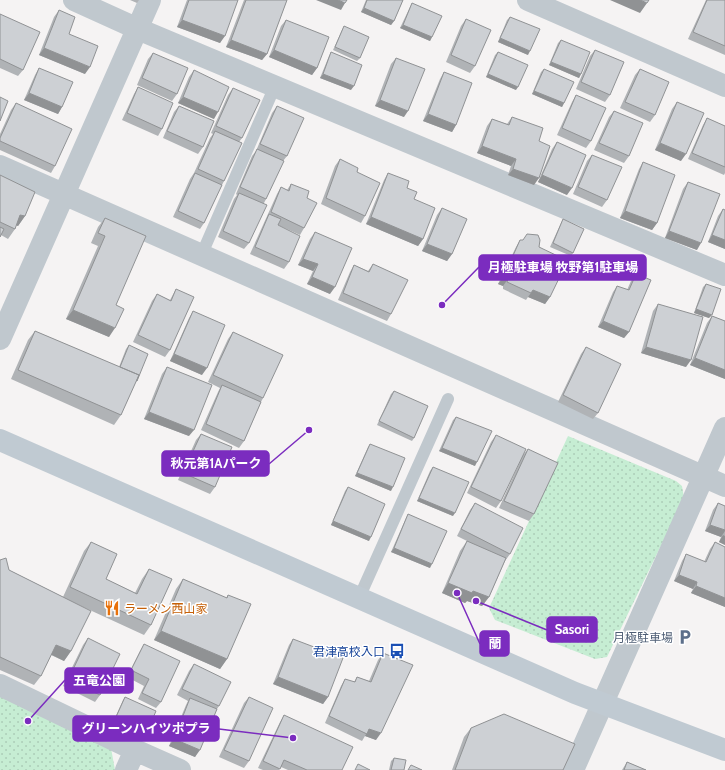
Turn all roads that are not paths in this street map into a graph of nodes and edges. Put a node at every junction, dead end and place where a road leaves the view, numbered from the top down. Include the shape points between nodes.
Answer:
1 (74, 0) edge
2 (150, 0) edge
3 (528, 0) edge
4 (138, 29) junction
5 (275, 86) junction
6 (725, 86) edge
7 (0, 166) edge
8 (65, 195) junction
9 (201, 256) junction
10 (725, 275) edge
11 (0, 340) edge
12 (448, 399) dead end
13 (725, 428) edge
14 (0, 440) edge
15 (703, 476) junction
16 (725, 486) edge
17 (359, 598) junction
18 (0, 685) edge
19 (603, 704) junction
20 (135, 750) junction
21 (725, 750) edge
22 (126, 770) edge
23 (180, 770) edge
24 (574, 770) edge

1 - 4 street
2 - 4 street
3 - 6 street
4 - 5 street
4 - 8 street
5 - 9 lane
5 - 10 street
7 - 8 street
8 - 9 street
8 - 11 street
9 - 15 street
12 - 17 lane
13 - 15 street
14 - 17 street
15 - 16 street
15 - 19 street
17 - 19 street
18 - 20 street
19 - 21 street
19 - 24 street
20 - 22 street
20 - 23 street

